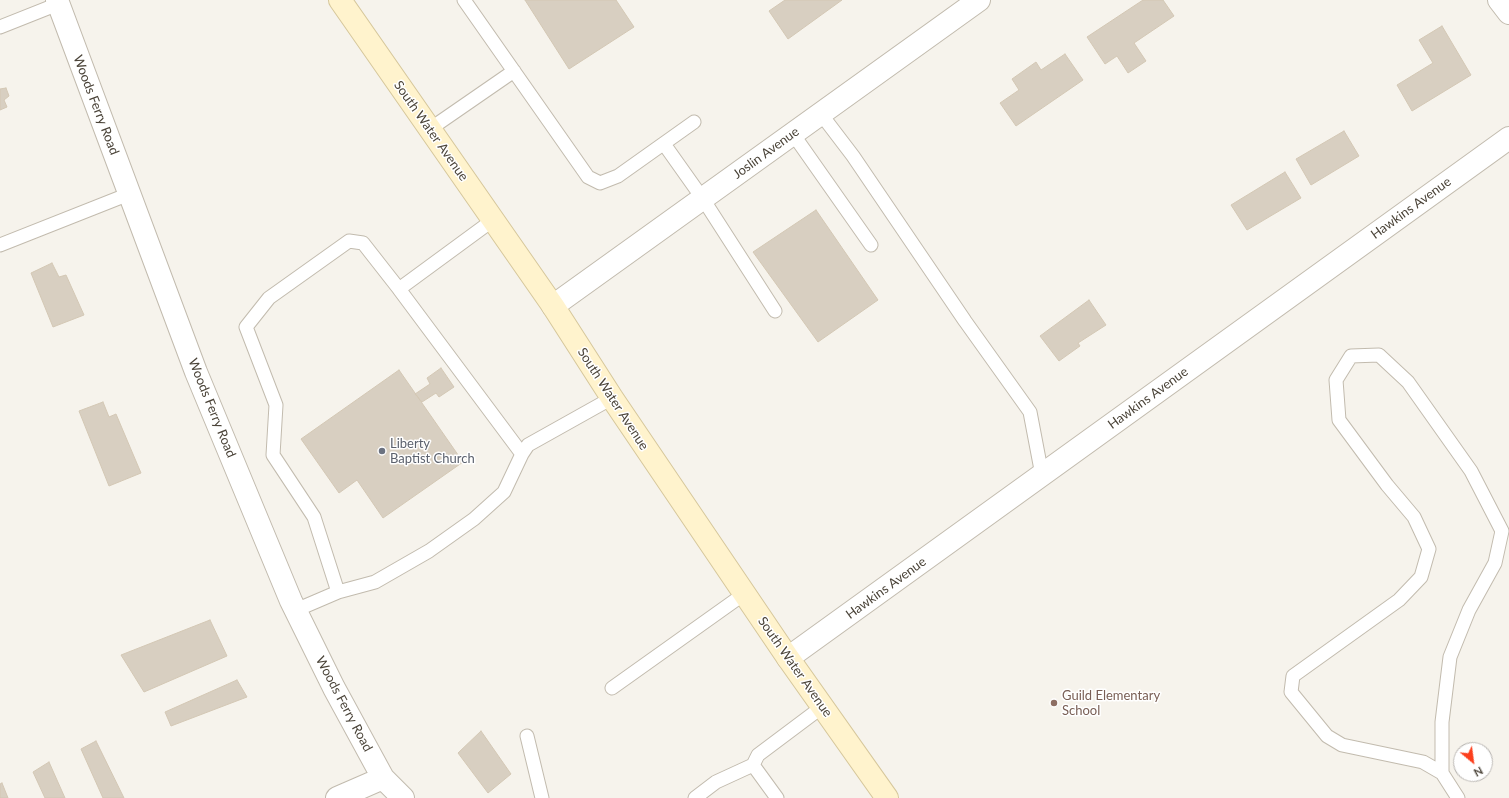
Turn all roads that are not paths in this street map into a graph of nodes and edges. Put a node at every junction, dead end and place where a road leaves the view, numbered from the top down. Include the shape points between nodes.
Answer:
1 (340, 0) edge
2 (464, 0) edge
3 (979, 0) edge
4 (1499, 0) edge
5 (57, 2) edge
6 (1509, 14) edge
7 (0, 27) edge
8 (514, 71) junction
9 (821, 114) junction
10 (694, 122) dead end
11 (430, 129) junction
12 (793, 134) junction
13 (1509, 138) edge
14 (664, 144) junction
15 (129, 194) junction
16 (703, 199) junction
17 (493, 220) junction
18 (0, 245) edge
19 (872, 245) dead end
20 (399, 289) junction
21 (553, 306) junction
22 (775, 311) dead end
23 (612, 398) junction
24 (522, 454) junction
25 (1042, 475) junction
26 (338, 592) junction
27 (744, 594) junction
28 (296, 610) junction
29 (788, 658) junction
30 (612, 688) dead end
31 (822, 707) junction
32 (527, 736) dead end
33 (753, 764) junction
34 (1442, 773) junction
35 (383, 778) junction
36 (337, 798) edge
37 (403, 798) edge
38 (542, 798) edge
39 (695, 798) edge
40 (777, 798) edge
41 (887, 798) edge
42 (1458, 798) edge

1 - 11 main road, South Water Avenue
2 - 8 lane
3 - 9 street, Joslin Avenue
4 - 6 street
5 - 7 lane
5 - 15 street, Woods Ferry Road
8 - 11 lane
8 - 14 lane via 588,177 600,183 618,176
9 - 12 street, Joslin Avenue
9 - 25 lane via 853,156 1030,412
10 - 14 lane
11 - 17 main road, South Water Avenue
12 - 16 street, Joslin Avenue
12 - 19 lane
13 - 25 street, Hawkins Avenue
14 - 16 lane
15 - 18 lane
15 - 28 street, Woods Ferry Road via 196,372
16 - 21 street, Joslin Avenue
16 - 22 lane
17 - 20 lane
17 - 21 main road, South Water Avenue
20 - 24 lane
20 - 26 lane via 363,243 349,241 269,298 246,327 276,405 273,455 314,517
21 - 23 main road, South Water Avenue
23 - 24 lane via 528,445
23 - 27 main road, South Water Avenue
24 - 26 lane via 504,492 474,519 429,551 375,582
25 - 29 street, Hawkins Avenue
26 - 28 lane
27 - 29 main road, South Water Avenue
27 - 30 lane
28 - 35 street, Woods Ferry Road via 334,688
29 - 31 main road, South Water Avenue
31 - 33 lane via 758,755
31 - 41 main road, South Water Avenue
32 - 38 lane
33 - 39 lane via 716,782
33 - 40 lane
34 - 34 lane via 1442,722 1450,658 1469,610 1495,563 1502,531 1471,470 1408,382 1380,355 1351,356 1336,380 1339,420 1414,517 1429,549 1421,577 1399,600 1293,676 1291,692 1327,736 1342,745 1423,762
34 - 42 lane
35 - 36 street
35 - 37 street, Woods Ferry Road

